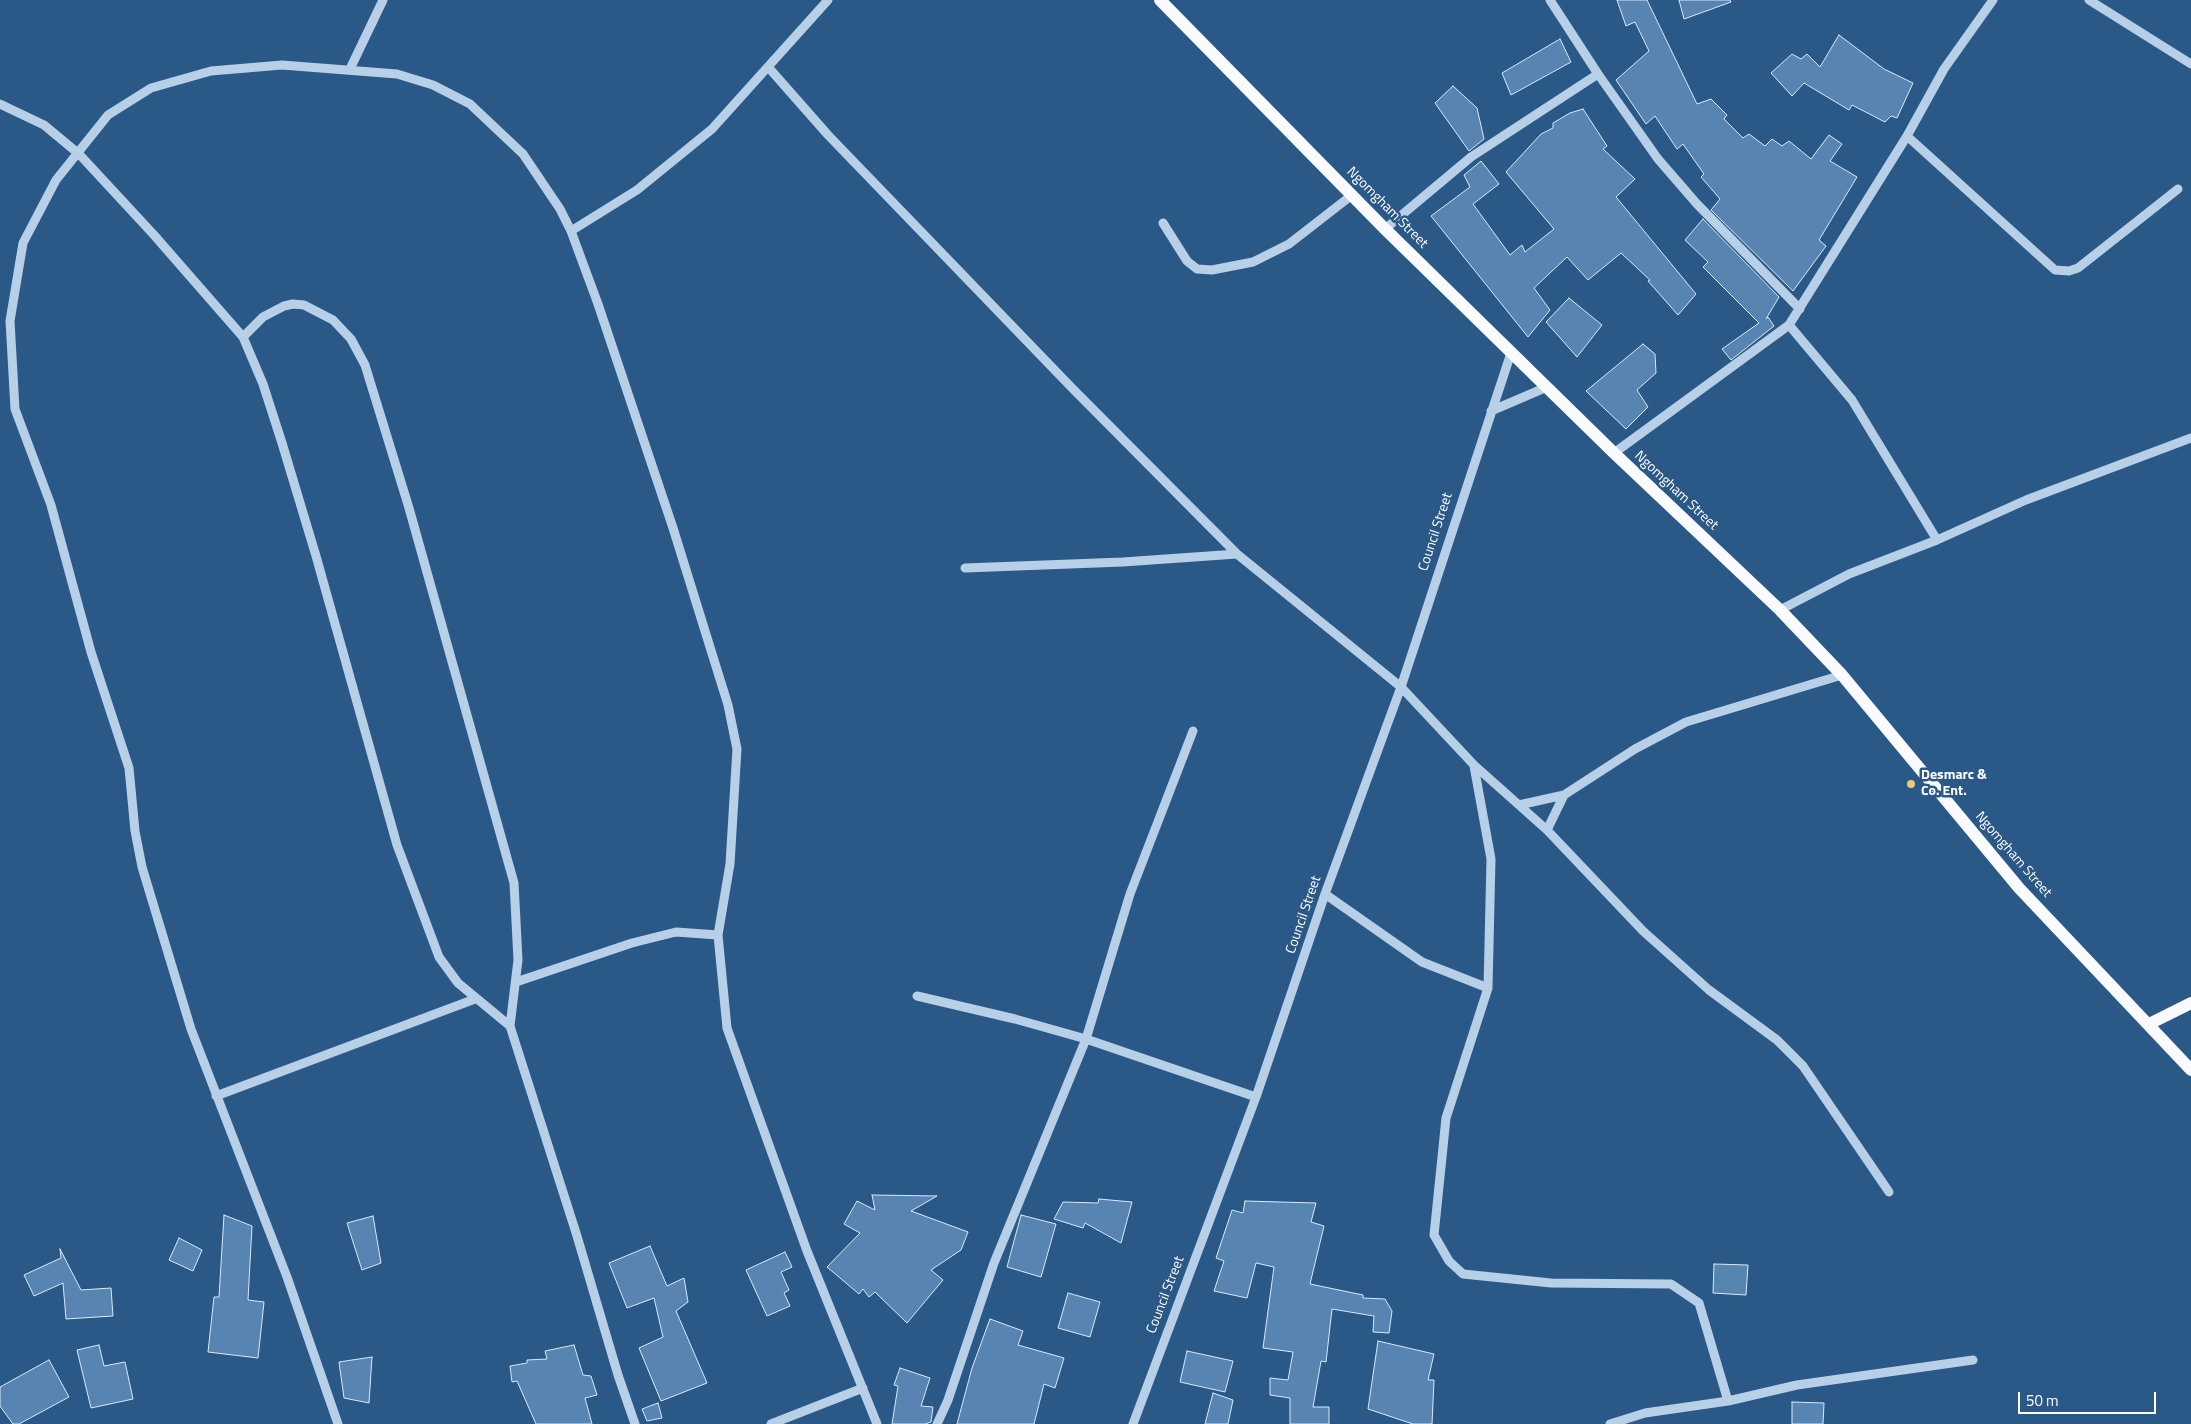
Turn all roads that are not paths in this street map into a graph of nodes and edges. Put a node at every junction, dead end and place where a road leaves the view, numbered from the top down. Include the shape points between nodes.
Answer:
1 (383, 0) edge
2 (828, 0) edge
3 (1160, 0) edge
4 (1550, 0) edge
5 (1993, 0) edge
6 (2089, 0) edge
7 (2191, 64) edge
8 (769, 68) junction
9 (350, 69) junction
10 (1598, 74) junction
11 (0, 104) edge
12 (1907, 136) junction
13 (78, 154) junction
14 (2178, 189) dead end
15 (1352, 195) junction
16 (1163, 223) dead end
17 (1385, 229) junction
18 (571, 231) junction
19 (1800, 309) junction
20 (1789, 325) junction
21 (243, 337) junction
22 (1511, 353) junction
23 (1547, 387) junction
24 (1491, 411) junction
25 (2191, 438) edge
26 (1614, 453) junction
27 (1937, 540) junction
28 (1237, 554) junction
29 (965, 568) dead end
30 (1780, 610) junction
31 (1842, 675) junction
32 (1401, 687) junction
33 (1192, 731) dead end
34 (1474, 765) junction
35 (1564, 795) junction
36 (1519, 805) junction
37 (1547, 830) junction
38 (1325, 894) junction
39 (718, 935) junction
40 (516, 982) junction
41 (1488, 988) junction
42 (917, 996) dead end
43 (475, 999) junction
44 (2191, 1004) edge
45 (2149, 1024) junction
46 (510, 1026) junction
47 (1086, 1039) junction
48 (2191, 1070) edge
49 (216, 1096) junction
50 (1256, 1097) junction
51 (1889, 1192) dead end
52 (1972, 1360) dead end
53 (863, 1388) junction
54 (1728, 1401) junction
55 (338, 1424) edge
56 (635, 1424) edge
57 (771, 1424) edge
58 (877, 1424) edge
59 (937, 1424) edge
60 (1133, 1424) edge
61 (1610, 1424) edge

1 - 9 street
2 - 8 street
3 - 15 main road, Ngomgham Street
4 - 10 street
5 - 12 street via 1944,69
6 - 7 street
8 - 18 street via 712,130 637,190
8 - 28 street via 856,163
9 - 13 street via 282,65 211,71 152,88 108,115
9 - 18 street via 397,74 433,85 470,104 523,154
10 - 17 street via 1471,157
10 - 19 street via 1658,159
11 - 13 street via 44,125
12 - 14 street via 2056,270 2078,268
12 - 19 street
13 - 21 street
13 - 49 street via 56,180 22,243 10,321 15,409 51,505 129,768 142,867 191,1030
15 - 16 street via 1289,244 1253,262 1212,270 1197,269 1187,261
15 - 17 main road, Ngomgham Street
17 - 22 main road, Ngomgham Street
18 - 39 street via 673,528 728,705 737,749 730,864
19 - 20 street
20 - 26 street
20 - 27 street via 1852,400
21 - 40 street via 263,317 284,306 304,305 333,320 351,340 365,365 409,508 514,883
21 - 43 street via 282,442 397,845 439,957
22 - 23 main road, Ngomgham Street
22 - 24 street, Council Street
23 - 24 street
23 - 26 main road, Ngomgham Street
24 - 32 street, Council Street
25 - 27 street via 2026,500
26 - 30 main road, Ngomgham Street
27 - 30 street via 1849,574
28 - 29 street
28 - 32 street
30 - 31 main road, Ngomgham Street
31 - 35 street via 1686,722 1635,749
31 - 45 main road, Ngomgham Street via 2019,888
32 - 34 street
32 - 38 street, Council Street
33 - 47 street via 1130,894
34 - 36 street
34 - 41 street via 1491,859
35 - 36 street
35 - 37 street
36 - 37 street
37 - 51 street via 1643,931 1709,990 1777,1040 1803,1066
38 - 41 street via 1422,962
38 - 50 street, Council Street
39 - 40 street via 676,932 632,943
39 - 53 street via 727,1028 808,1251
40 - 46 street
41 - 54 street via 1446,1118 1434,1235 1449,1261 1463,1274 1551,1283 1672,1284 1699,1303
42 - 47 street
43 - 46 street
43 - 49 street
44 - 45 main road
45 - 48 main road, Ngomgham Street
46 - 56 street
47 - 50 street
47 - 59 street via 994,1263
49 - 55 street via 287,1277
50 - 60 street, Council Street
52 - 54 street via 1797,1385
53 - 57 street
53 - 58 street
54 - 61 street via 1645,1413

